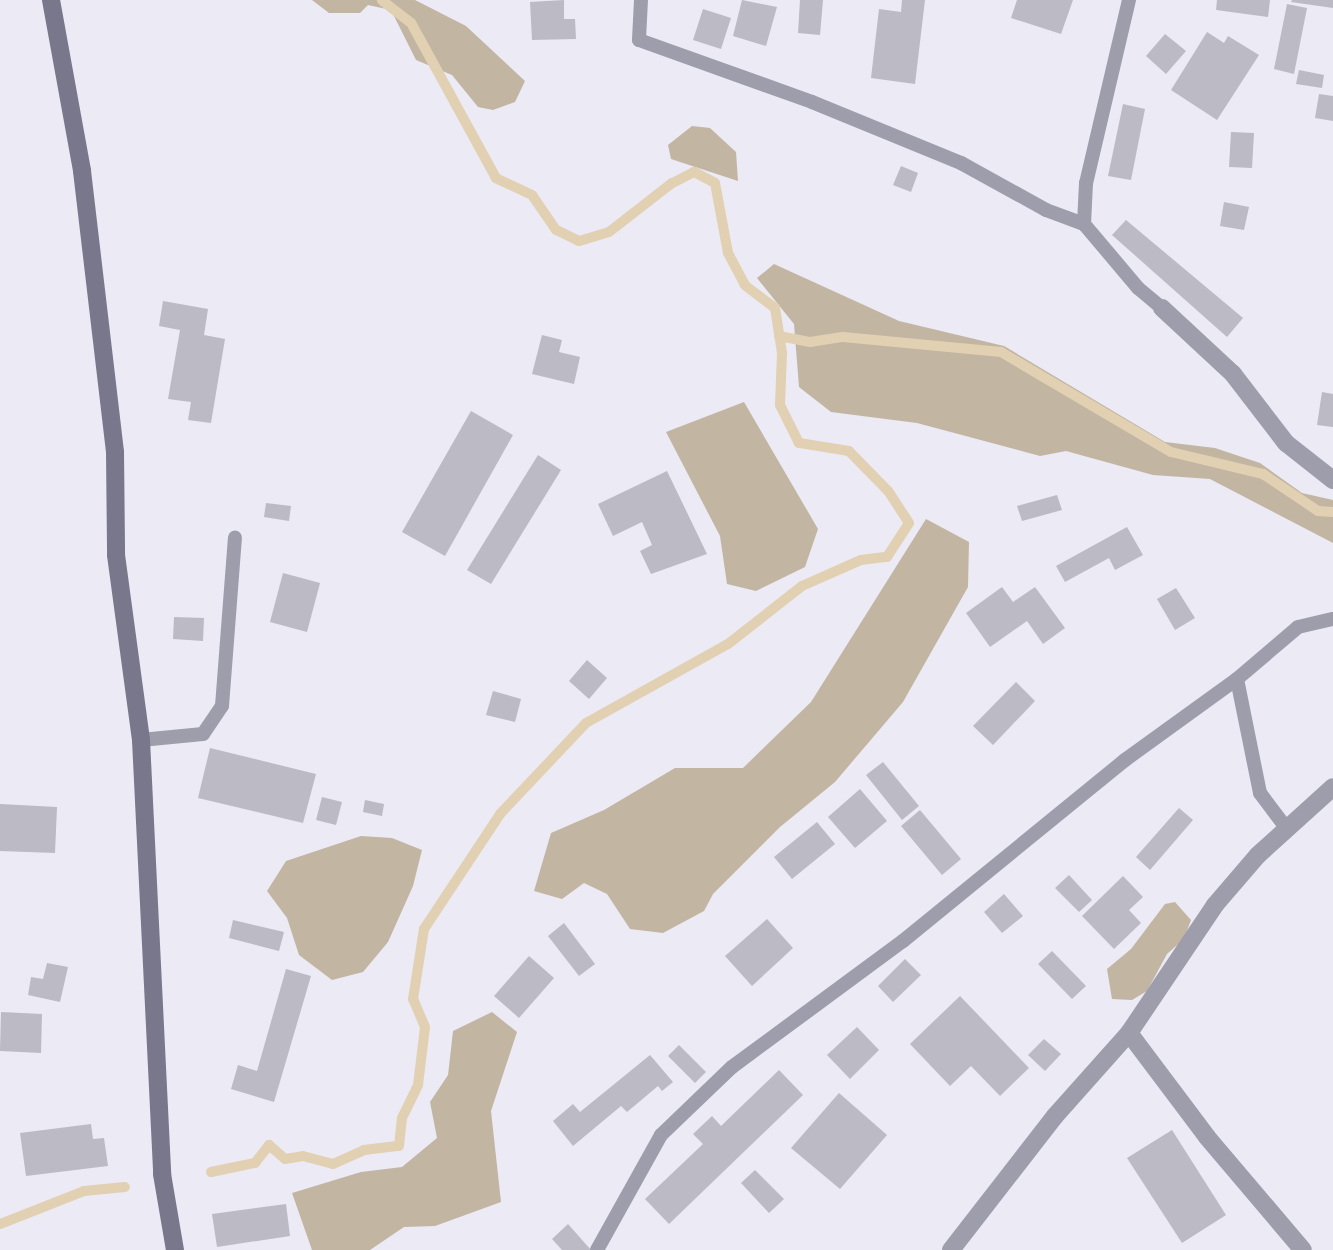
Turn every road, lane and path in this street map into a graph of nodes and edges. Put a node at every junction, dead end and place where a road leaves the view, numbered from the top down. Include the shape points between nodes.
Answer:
1 (51, 0) edge
2 (641, 0) edge
3 (1129, 0) edge
4 (1084, 224) junction
5 (1162, 308) joint
6 (1333, 480) edge
7 (236, 537) dead end
8 (1333, 619) edge
9 (1237, 679) junction
10 (141, 740) junction
11 (1333, 787) edge
12 (1287, 828) junction
13 (1129, 1034) junction
14 (175, 1250) edge
15 (597, 1250) edge
16 (951, 1250) edge
17 (1303, 1250) edge

1 - 10 main road via 82,171 115,452 116,555
2 - 4 lane via 639,40 825,107 961,163 1046,210
3 - 4 lane via 1086,183
4 - 5 lane via 1138,288
5 - 6 street via 1233,374 1286,443
7 - 10 lane via 222,706 204,734
8 - 9 lane via 1298,627
9 - 12 lane via 1260,793
9 - 15 lane via 1135,752 903,941 732,1067 661,1135
10 - 14 main road via 162,1174
11 - 12 street
12 - 13 street via 1215,905
13 - 16 street via 1055,1116
13 - 17 street via 1207,1137

